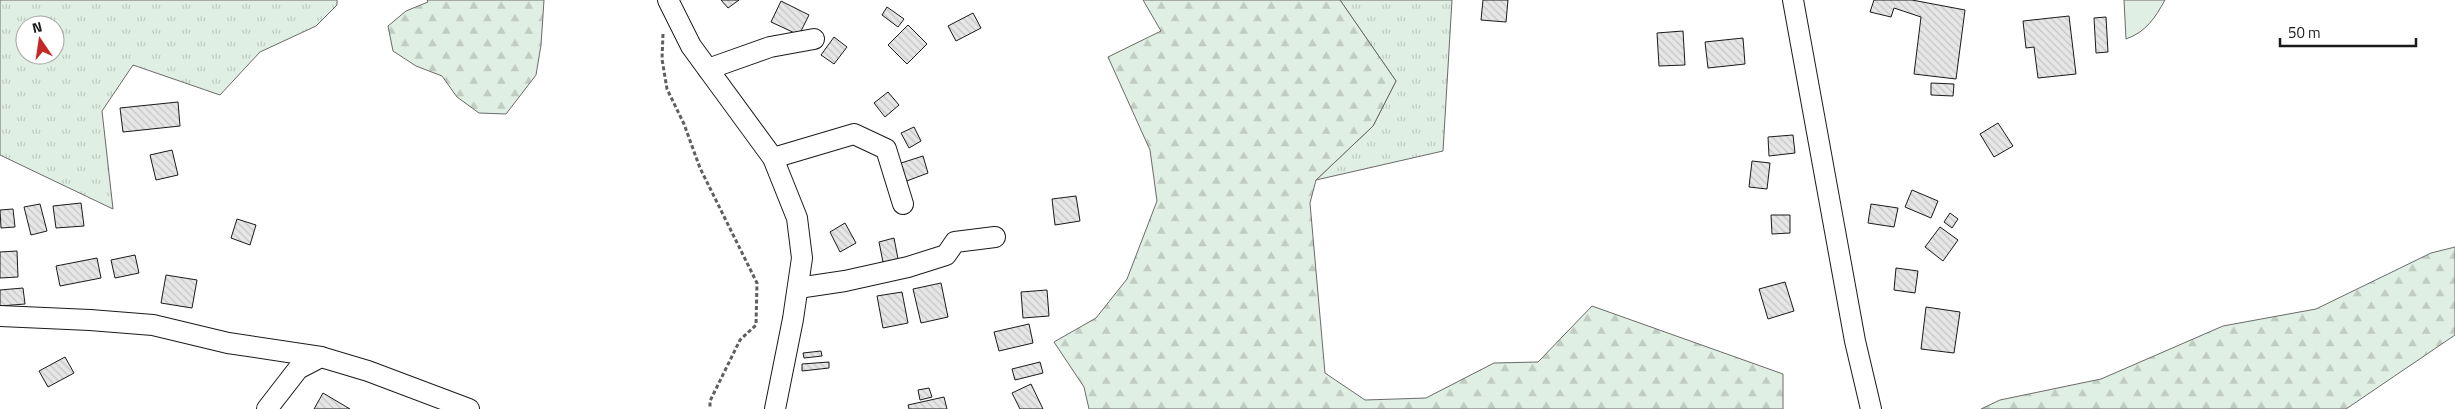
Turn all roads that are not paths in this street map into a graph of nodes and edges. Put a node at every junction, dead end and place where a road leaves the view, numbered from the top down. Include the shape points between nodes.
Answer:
1 (668, 0) edge
2 (1793, 0) edge
3 (814, 38) dead end
4 (708, 69) junction
5 (773, 158) junction
6 (903, 204) dead end
7 (995, 237) dead end
8 (798, 288) junction
9 (0, 316) edge
10 (321, 357) junction
11 (268, 409) edge
12 (469, 409) edge
13 (775, 409) edge
14 (1871, 409) edge

1 - 4 street via 691,46
2 - 14 street via 1855,340
3 - 4 street via 770,47
4 - 5 street
5 - 6 street via 854,134 886,150
5 - 8 street via 797,218 802,258
7 - 8 street via 955,242 946,256 908,267
8 - 13 street
9 - 10 street via 153,325 228,343
10 - 11 street via 298,369
10 - 12 street

